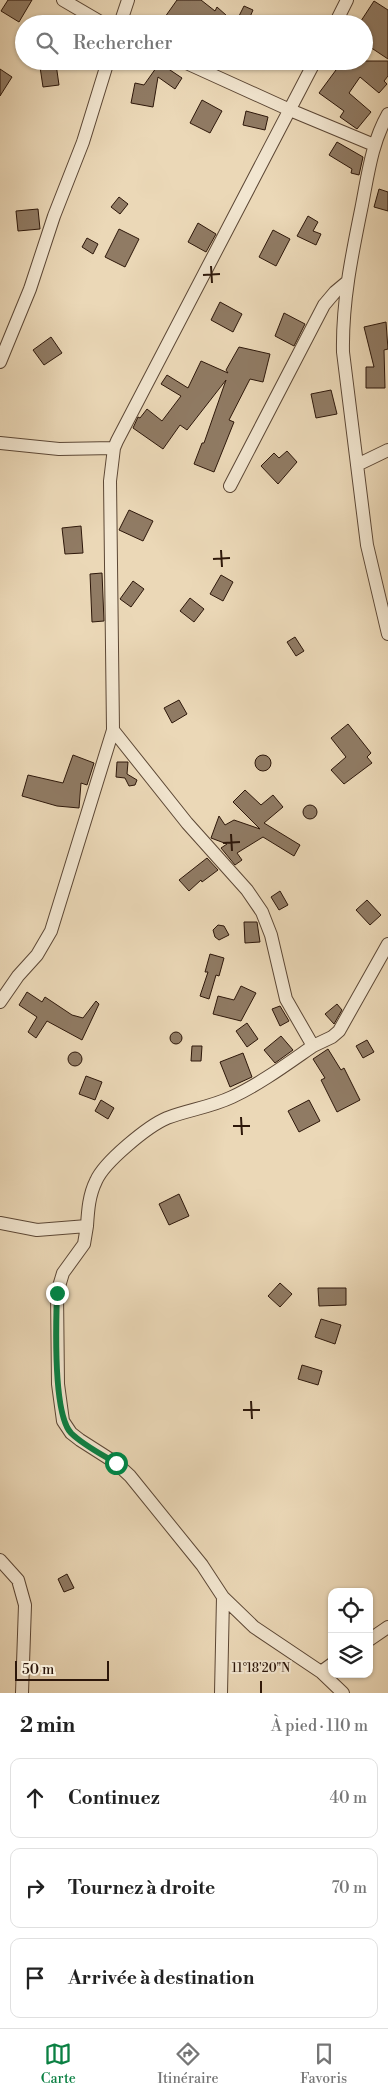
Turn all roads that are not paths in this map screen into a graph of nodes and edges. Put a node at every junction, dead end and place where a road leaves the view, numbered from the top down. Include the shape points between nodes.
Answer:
1 (63, 0) edge
2 (128, 0) edge
3 (347, 0) edge
4 (89, 15) edge
5 (123, 15) edge
6 (340, 15) edge
7 (105, 70) edge
8 (202, 70) edge
9 (310, 70) edge
10 (290, 110) junction
11 (388, 114) edge
12 (374, 145) junction
13 (347, 282) junction
14 (0, 362) edge
15 (0, 443) edge
16 (114, 448) junction
17 (388, 450) edge
18 (357, 465) junction
19 (230, 486) dead end
20 (388, 634) edge
21 (113, 730) junction
22 (388, 944) edge
23 (0, 1002) edge
24 (313, 1046) junction
25 (0, 1223) edge
26 (87, 1226) junction
27 (0, 1560) edge
28 (223, 1597) junction
29 (388, 1627) edge
30 (373, 1637) edge
31 (328, 1667) edge
32 (321, 1672) junction
33 (22, 1693) edge
34 (221, 1693) edge
35 (343, 1693) edge

1 - 4 street
2 - 5 street
3 - 6 street
7 - 14 street via 83,142
8 - 10 street
9 - 10 street
10 - 12 street
10 - 16 street
11 - 12 street
12 - 13 street
13 - 18 street via 343,352
13 - 19 street via 324,305
15 - 16 street via 59,449
16 - 21 street via 110,481
17 - 18 street
18 - 20 street via 367,545
21 - 23 street via 51,932
21 - 24 street via 262,912 271,935 286,999
22 - 24 street via 339,1031
24 - 26 street via 234,1096 212,1106 165,1119 144,1133 96,1179
25 - 26 street via 37,1230
26 - 28 street via 84,1244 63,1273 57,1293 58,1384 63,1422 76,1437 130,1476 202,1565
27 - 33 street via 18,1580 25,1606
28 - 32 street via 254,1627
28 - 34 street
29 - 30 street
31 - 32 street
32 - 35 street

